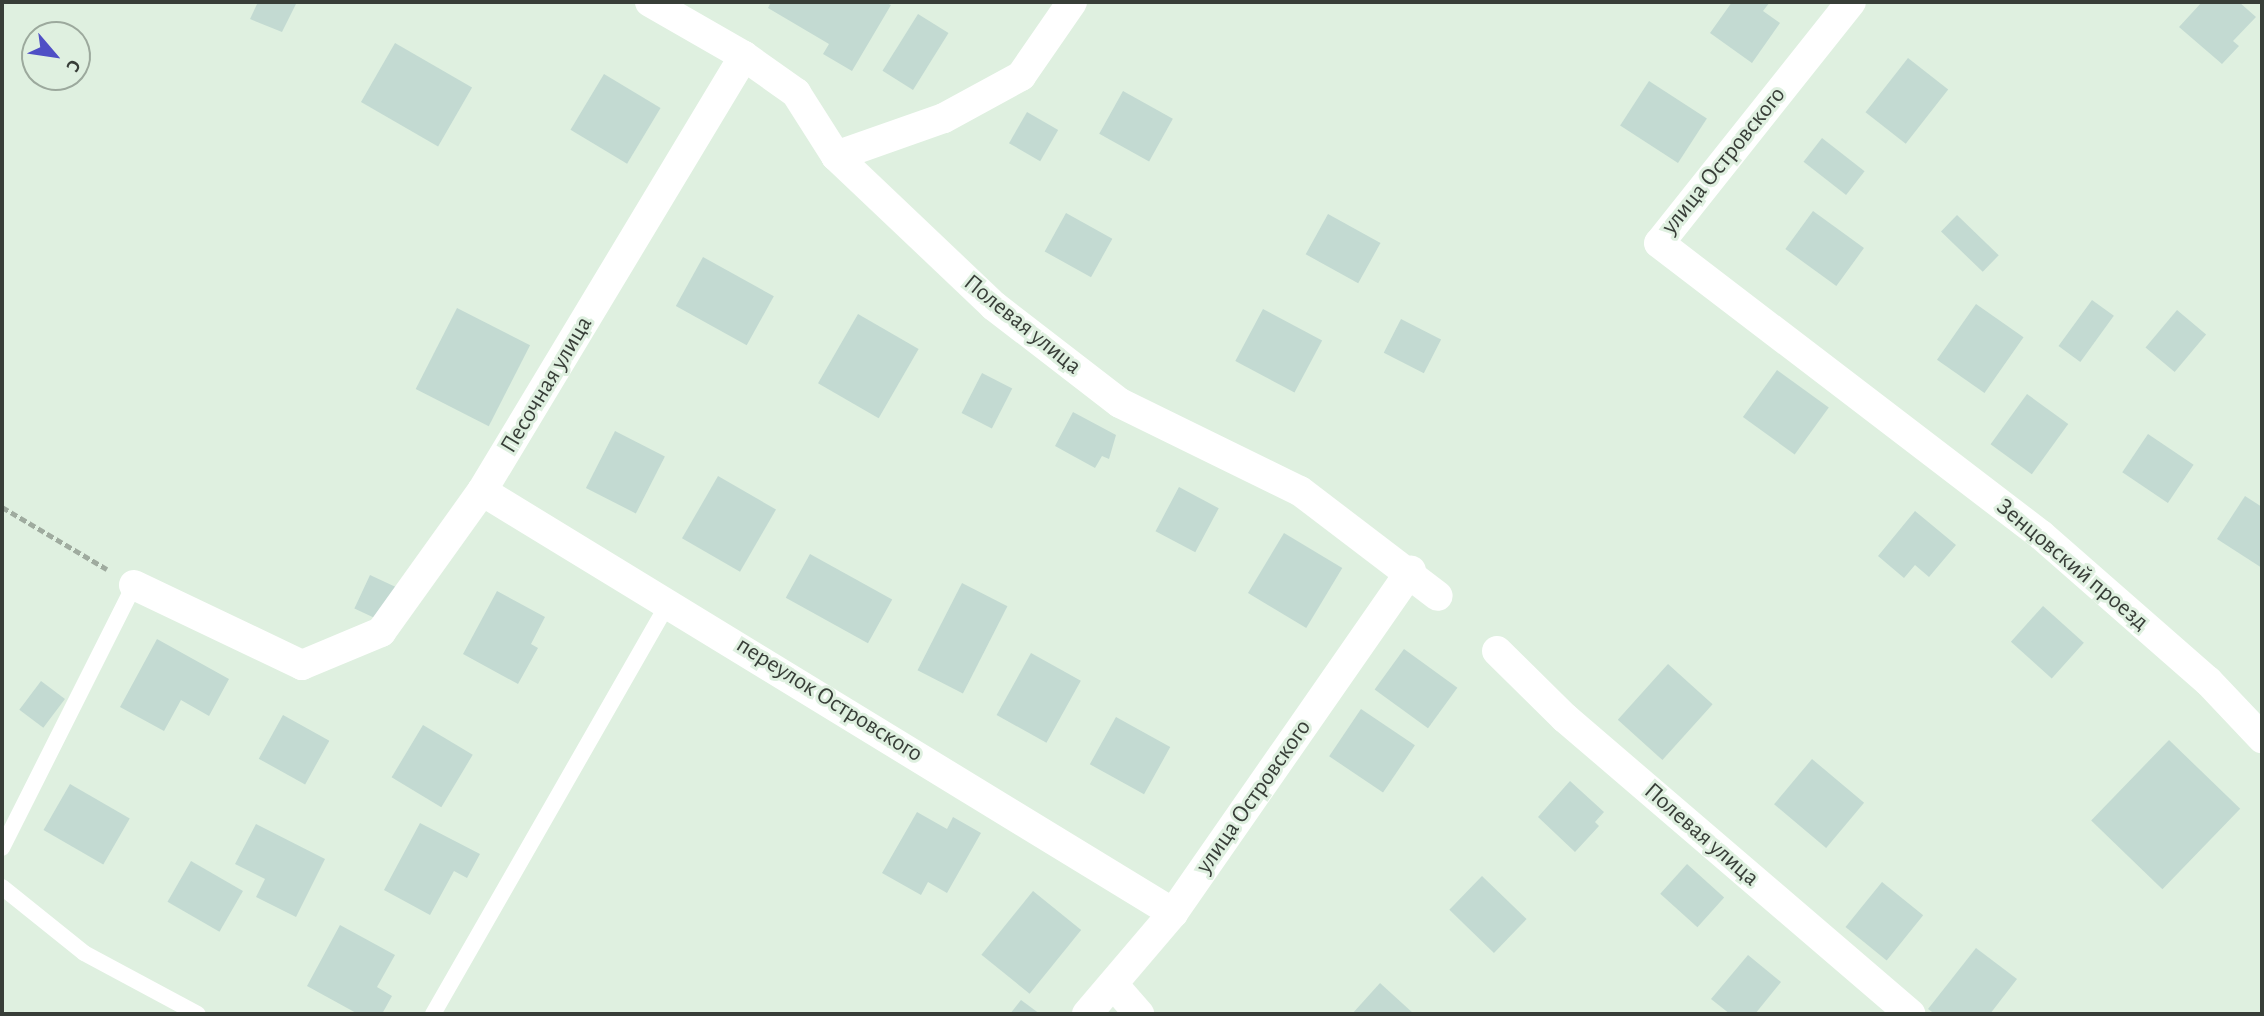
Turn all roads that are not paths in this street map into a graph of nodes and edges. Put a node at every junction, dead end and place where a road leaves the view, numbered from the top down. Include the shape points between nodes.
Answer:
1 (650, 2) edge
2 (1072, 2) edge
3 (1851, 2) edge
4 (744, 56) junction
5 (836, 156) junction
6 (1871, 405) joint
7 (482, 491) junction
8 (1411, 572) junction
9 (134, 585) joint
10 (1438, 596) dead end
11 (669, 602) junction
12 (1497, 651) dead end
13 (2262, 738) edge
14 (2, 848) edge
15 (2, 887) edge
16 (1173, 913) junction
17 (1113, 984) junction
18 (198, 1014) edge
19 (433, 1014) edge
20 (1087, 1014) edge
21 (1139, 1014) edge
22 (1910, 1014) edge

1 - 4 street, Полевая улица
2 - 5 street via 1021,76 944,118
3 - 6 street, улица Островского via 1659,243
4 - 5 street, Полевая улица via 796,93
4 - 7 street, Песочная улица
5 - 8 street, Полевая улица via 993,306 1120,403 1300,491
6 - 13 street, Зенцовский проезд via 2041,535 2208,681
7 - 9 street, Песочная улица via 381,632 302,665
7 - 11 street, переулок Островского
8 - 10 street, Полевая улица
8 - 16 street, улица Островского
9 - 14 lane
11 - 16 street, переулок Островского
11 - 19 lane
12 - 22 street, Полевая улица via 1565,718
15 - 18 lane via 83,953
16 - 17 street, улица Островского
17 - 20 street, улица Островского
17 - 21 street

